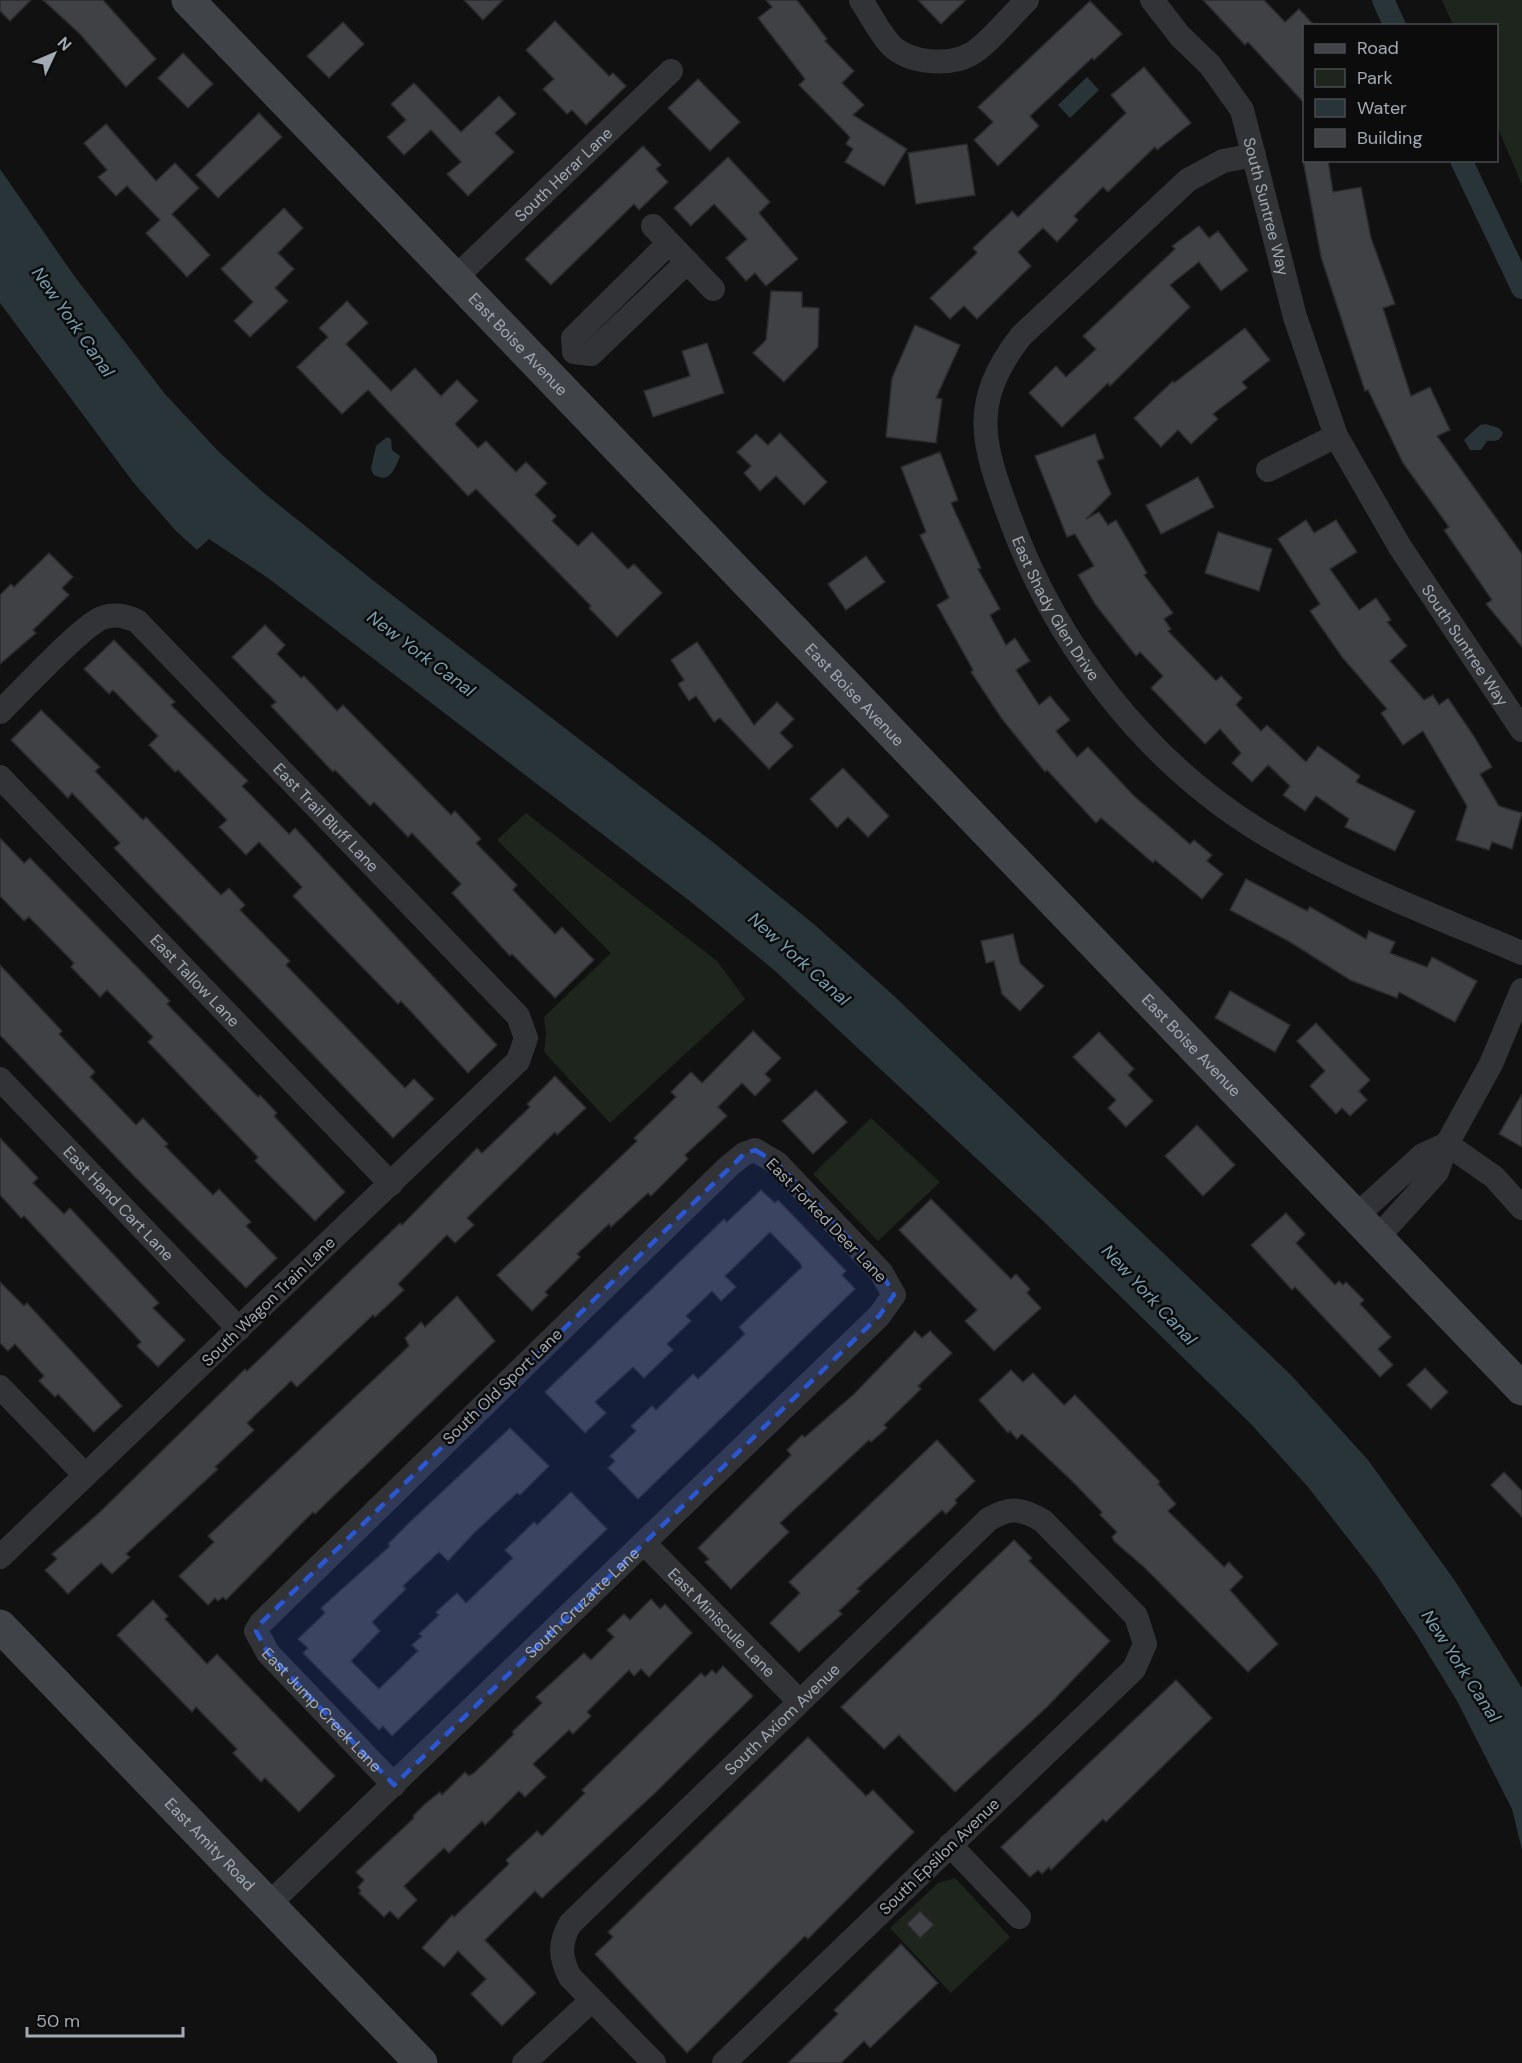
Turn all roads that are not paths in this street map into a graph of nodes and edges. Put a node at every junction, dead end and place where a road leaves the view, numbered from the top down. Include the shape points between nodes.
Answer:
1 (188, 0) edge
2 (861, 0) edge
3 (1027, 0) edge
4 (1152, 0) edge
5 (670, 71) dead end
6 (1254, 155) junction
7 (652, 226) dead end
8 (669, 243) junction
9 (687, 262) junction
10 (455, 278) junction
11 (713, 289) dead end
12 (574, 352) junction
13 (549, 376) junction
14 (1336, 436) junction
15 (1268, 470) dead end
16 (0, 712) edge
17 (1522, 730) edge
18 (0, 777) edge
19 (1522, 953) edge
20 (1522, 990) edge
21 (526, 1038) joint
22 (0, 1080) edge
23 (1447, 1144) junction
24 (755, 1150) joint
25 (391, 1184) junction
26 (1522, 1208) edge
27 (1367, 1226) junction
28 (894, 1296) joint
29 (239, 1329) junction
30 (0, 1387) edge
31 (1522, 1389) edge
32 (85, 1475) junction
33 (644, 1543) junction
34 (0, 1557) edge
35 (0, 1626) edge
36 (256, 1631) joint
37 (1145, 1644) joint
38 (799, 1701) junction
39 (394, 1785) junction
40 (950, 1845) junction
41 (268, 1905) junction
42 (1019, 1917) dead end
43 (592, 2000) junction
44 (421, 2063) edge
45 (524, 2063) edge
46 (654, 2063) edge
47 (724, 2063) edge

1 - 10 street, East Boise Avenue
2 - 3 street via 890,44 905,55 928,61 971,54
4 - 6 street, South Suntree Way via 1180,36 1210,65 1242,110
5 - 10 street, South Herar Lane
6 - 14 street, South Suntree Way via 1295,317
6 - 19 street, East Shady Glen Drive via 1223,161 1188,180 1021,336 1003,360 990,390 984,419 990,457 1005,506 1026,563 1067,637 1119,709 1188,780 1272,838 1360,884
7 - 8 street
8 - 9 street
8 - 12 street via 573,338
9 - 11 street
9 - 12 street via 591,354
10 - 13 street, East Boise Avenue
12 - 13 street
13 - 27 street, East Boise Avenue
14 - 15 street
14 - 17 street, South Suntree Way via 1400,547
16 - 21 street, East Trail Bluff Lane via 93,622 113,615 137,621 518,1016
18 - 25 street, East Tallow Lane
20 - 23 street via 1491,1064
21 - 25 street, South Wagon Train Lane via 518,1061
22 - 29 street, East Hand Cart Lane
23 - 26 street via 1494,1177
23 - 27 street via 1423,1155
24 - 28 street, East Forked Deer Lane via 777,1163 881,1272
24 - 36 street, South Old Sport Lane via 744,1154 704,1191 271,1610
25 - 29 street, South Wagon Train Lane
27 - 31 street, East Boise Avenue
28 - 33 street, South Cruzatte Lane via 879,1316
29 - 32 street, South Wagon Train Lane
30 - 32 street
32 - 34 street, South Wagon Train Lane
33 - 38 street, East Miniscule Lane
33 - 39 street, South Cruzatte Lane
35 - 41 street, East Amity Road
36 - 39 street, East Jump Creek Lane via 268,1653
37 - 38 street, South Axiom Avenue via 1136,1616 1043,1521 1018,1509 1004,1511 988,1519
37 - 40 street, South Epsilon Avenue via 1134,1669
38 - 43 street, South Axiom Avenue via 570,1924 561,1946 563,1963 570,1977
39 - 41 street, South Cruzatte Lane
40 - 42 street
40 - 47 street, South Epsilon Avenue
41 - 44 street, East Amity Road
43 - 45 street
43 - 46 street

